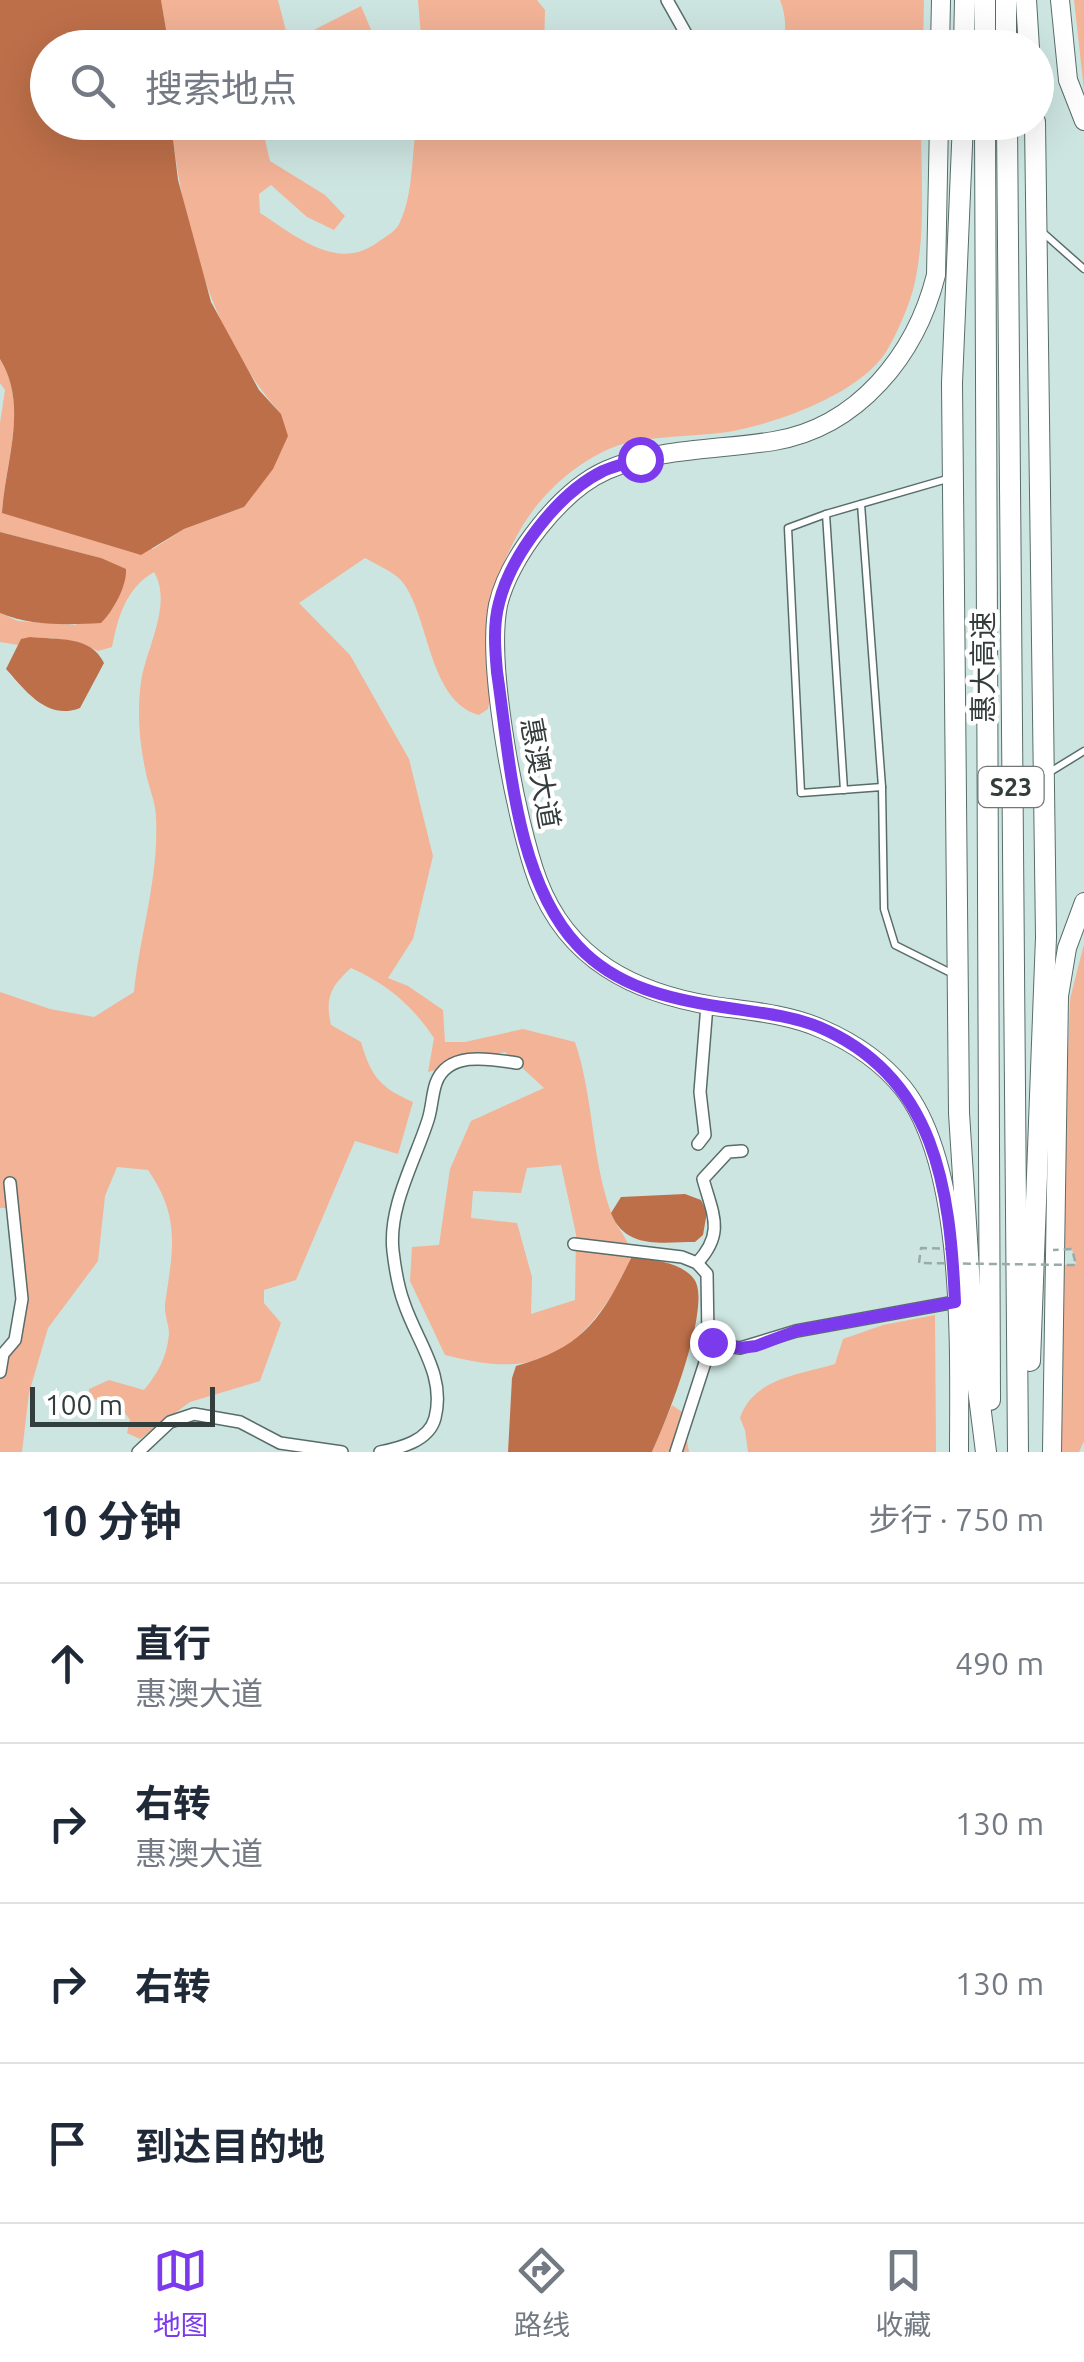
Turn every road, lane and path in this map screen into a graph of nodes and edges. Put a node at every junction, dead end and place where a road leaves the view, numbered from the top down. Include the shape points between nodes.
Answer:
1 (667, 0) edge
2 (941, 0) edge
3 (964, 0) edge
4 (985, 0) edge
5 (1006, 0) edge
6 (1026, 0) edge
7 (1060, 0) edge
8 (684, 30) edge
9 (940, 30) edge
10 (964, 30) edge
11 (985, 30) edge
12 (1006, 30) edge
13 (1028, 30) edge
14 (1084, 120) edge
15 (939, 140) edge
16 (962, 140) edge
17 (985, 140) edge
18 (1006, 140) edge
19 (1035, 140) edge
20 (1037, 227) junction
21 (1084, 268) edge
22 (953, 477) junction
23 (861, 504) junction
24 (826, 514) junction
25 (1084, 751) edge
26 (1045, 776) junction
27 (882, 786) junction
28 (844, 790) junction
29 (1084, 902) edge
30 (957, 976) junction
31 (706, 1004) junction
32 (517, 1062) dead end
33 (698, 1144) dead end
34 (742, 1151) dead end
35 (10, 1183) dead end
36 (574, 1244) dead end
37 (954, 1249) junction
38 (1052, 1250) junction
39 (697, 1263) junction
40 (955, 1302) junction
41 (712, 1342) junction
42 (0, 1372) edge
43 (1018, 1442) edge
44 (138, 1452) edge
45 (342, 1452) edge
46 (380, 1452) edge
47 (676, 1452) edge
48 (959, 1452) edge
49 (988, 1452) edge
50 (1052, 1452) edge

1 - 8 street
2 - 9 street
3 - 10 highway
4 - 11 highway
5 - 12 highway
6 - 13 highway
7 - 14 street via 1068,80
15 - 31 street, 惠澳大道 via 936,275 899,361 884,380 842,415 806,432 640,459 602,472 538,528 499,602 497,672 510,763 528,853 548,904 578,946 613,975 656,994
16 - 22 highway
17 - 49 highway, 惠大高速 / S23
18 - 43 highway, 惠大高速 / S23
19 - 20 highway
20 - 21 lane
20 - 26 highway
22 - 23 lane
22 - 30 highway
23 - 24 lane
23 - 27 lane
24 - 28 lane
24 - 28 lane via 788,528 800,793
25 - 26 lane
26 - 43 highway via 1046,936 1029,1372
27 - 28 lane
27 - 30 lane via 884,909 895,945
29 - 38 street via 1066,948 1059,996
30 - 49 highway via 975,1365
31 - 33 street via 700,1092 705,1135
31 - 37 street, 惠澳大道 via 817,1026 885,1070 903,1088 930,1140
32 - 46 street via 456,1063 436,1083 392,1247 403,1302 438,1385 436,1416 416,1441
34 - 39 street via 728,1152 704,1180 716,1229
35 - 42 street via 22,1299
36 - 39 street
37 - 38 path, bridge via 921,1248 919,1263 1076,1265 1072,1248
37 - 40 street, 惠澳大道
38 - 50 street
39 - 41 street via 708,1274
40 - 41 street via 796,1331 756,1346
40 - 48 street, 惠澳大道
41 - 47 street
44 - 45 street via 170,1422 194,1414 240,1422 280,1443

